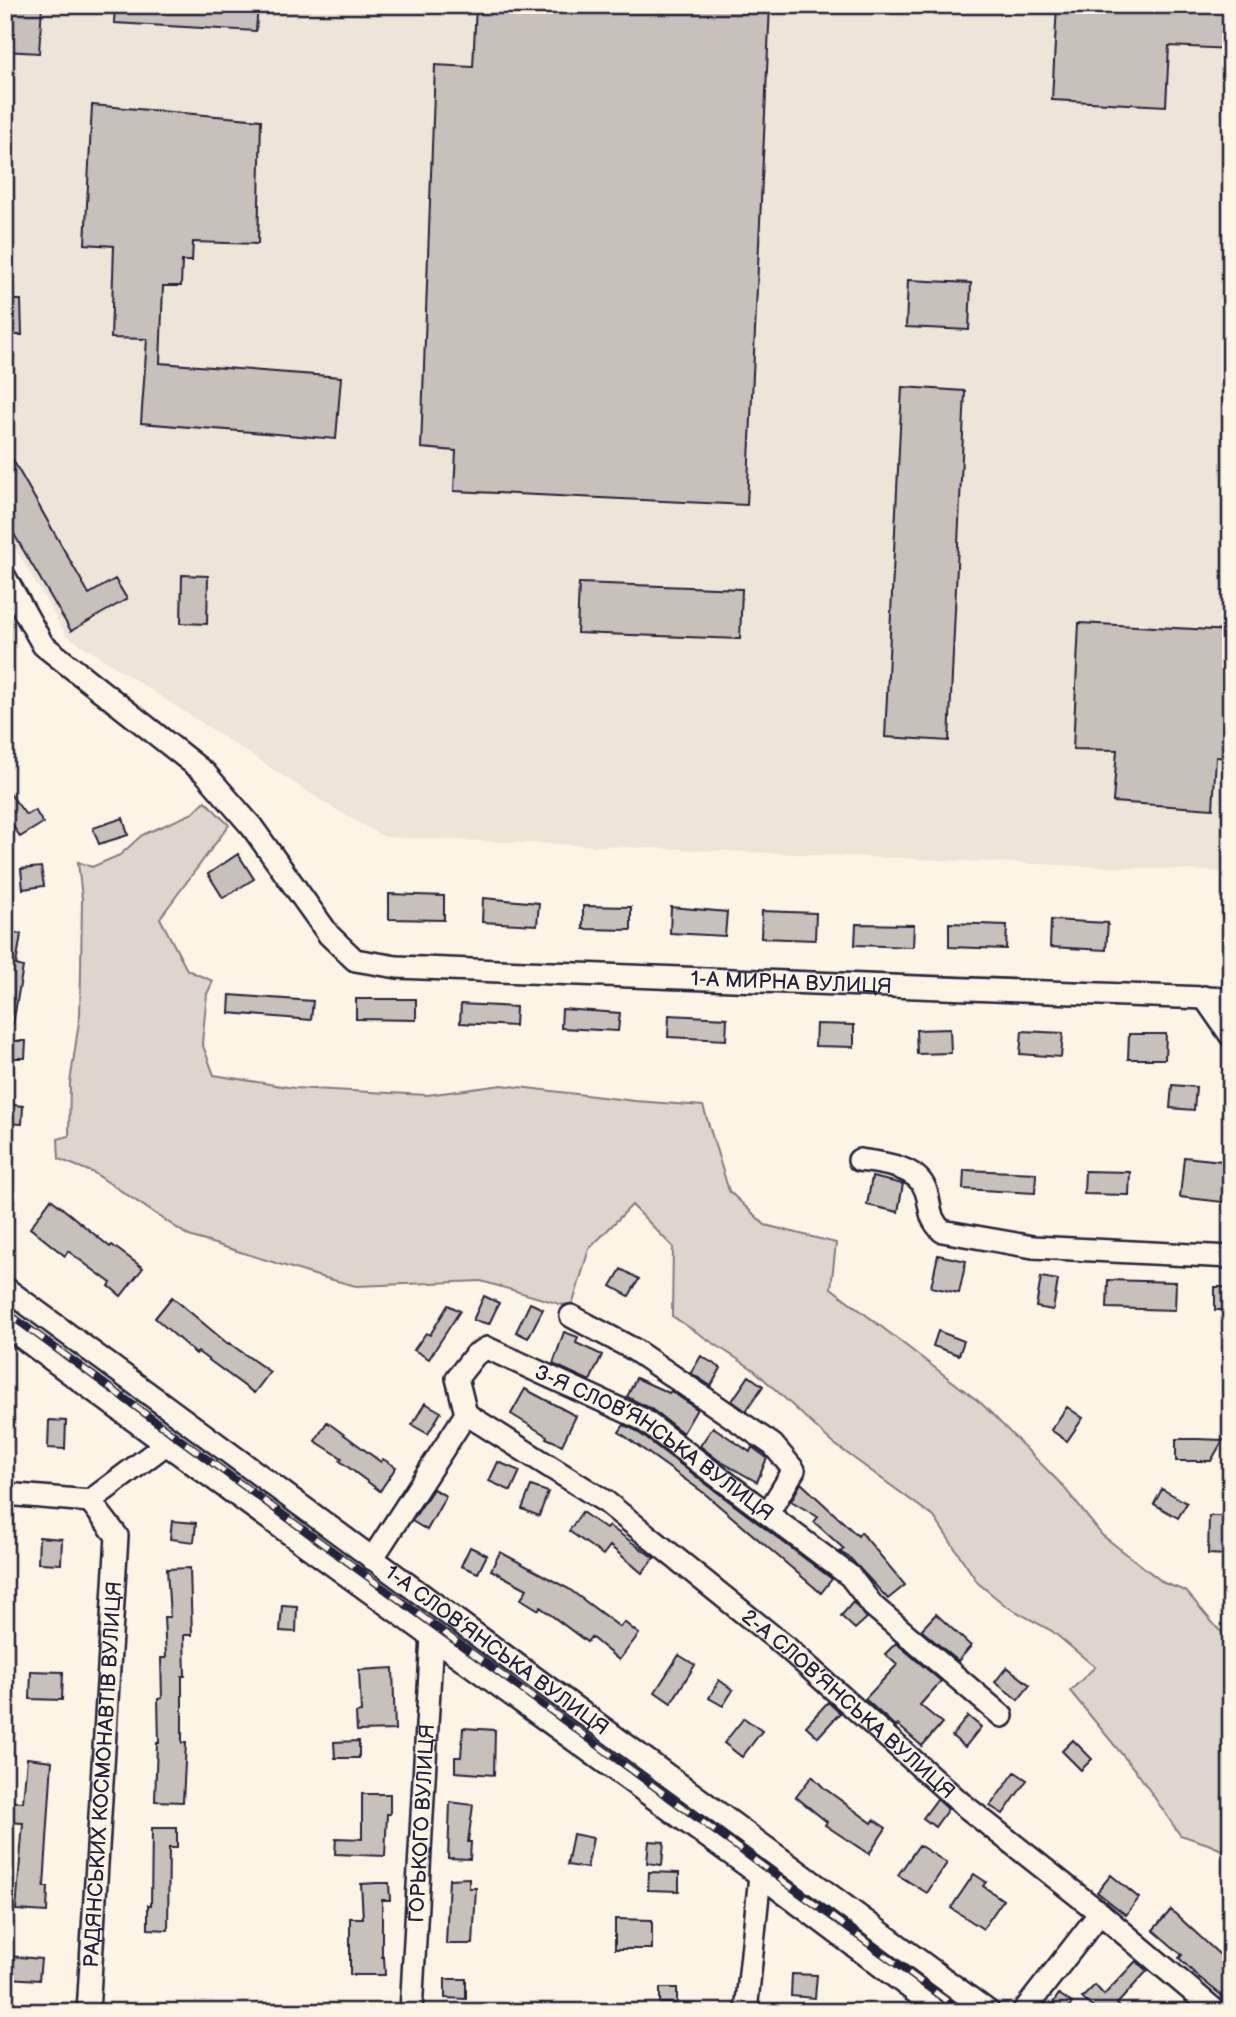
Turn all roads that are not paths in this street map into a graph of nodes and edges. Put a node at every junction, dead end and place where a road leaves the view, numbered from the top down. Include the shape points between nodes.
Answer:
1 (5, 577) edge
2 (1204, 997) junction
3 (1231, 999) edge
4 (1231, 1036) edge
5 (859, 1160) dead end
6 (1231, 1257) edge
7 (5, 1288) edge
8 (571, 1316) dead end
9 (5, 1325) edge
10 (466, 1413) junction
11 (166, 1444) junction
12 (5, 1494) edge
13 (90, 1501) junction
14 (768, 1513) junction
15 (372, 1559) junction
16 (432, 1636) junction
17 (1002, 1716) dead end
18 (760, 1875) junction
19 (1100, 1913) junction
20 (88, 2012) edge
21 (411, 2012) edge
22 (746, 2012) edge
23 (942, 2012) edge
24 (989, 2012) edge
25 (1023, 2012) edge
26 (1217, 2012) edge

1 - 2 street, 1-А МИРНА ВУЛИЦЯ via 43,645 205,773 252,827 329,935 355,960 397,967
2 - 3 street, 1-А МИРНА ВУЛИЦЯ
2 - 4 street
5 - 6 street via 891,1165 916,1176 926,1189 932,1220 942,1231 1033,1247
7 - 15 street, 1-А СЛОВ’ЯНСЬКА ВУЛИЦЯ
8 - 14 street via 633,1349 773,1446 794,1471
9 - 11 street
10 - 14 street, 3-Я СЛОВ’ЯНСЬКА ВУЛИЦЯ via 457,1378 475,1355 487,1348 642,1419
10 - 15 street
10 - 19 street, 2-А СЛОВ’ЯНСЬКА ВУЛИЦЯ via 606,1502 786,1647 961,1803
11 - 13 street
11 - 16 street
12 - 13 street
13 - 20 street, РАДЯНСЬКИХ КОСМОНАВТІВ ВУЛИЦЯ via 117,1536
14 - 17 street, 3-Я СЛОВ’ЯНСЬКА ВУЛИЦЯ via 850,1576 873,1606
15 - 24 street, 1-А СЛОВ’ЯНСЬКА ВУЛИЦЯ
16 - 18 street
16 - 21 street, ГОРЬКОГО ВУЛИЦЯ
18 - 22 street
18 - 23 street
19 - 25 street
19 - 26 street, 2-А СЛОВ’ЯНСЬКА ВУЛИЦЯ

